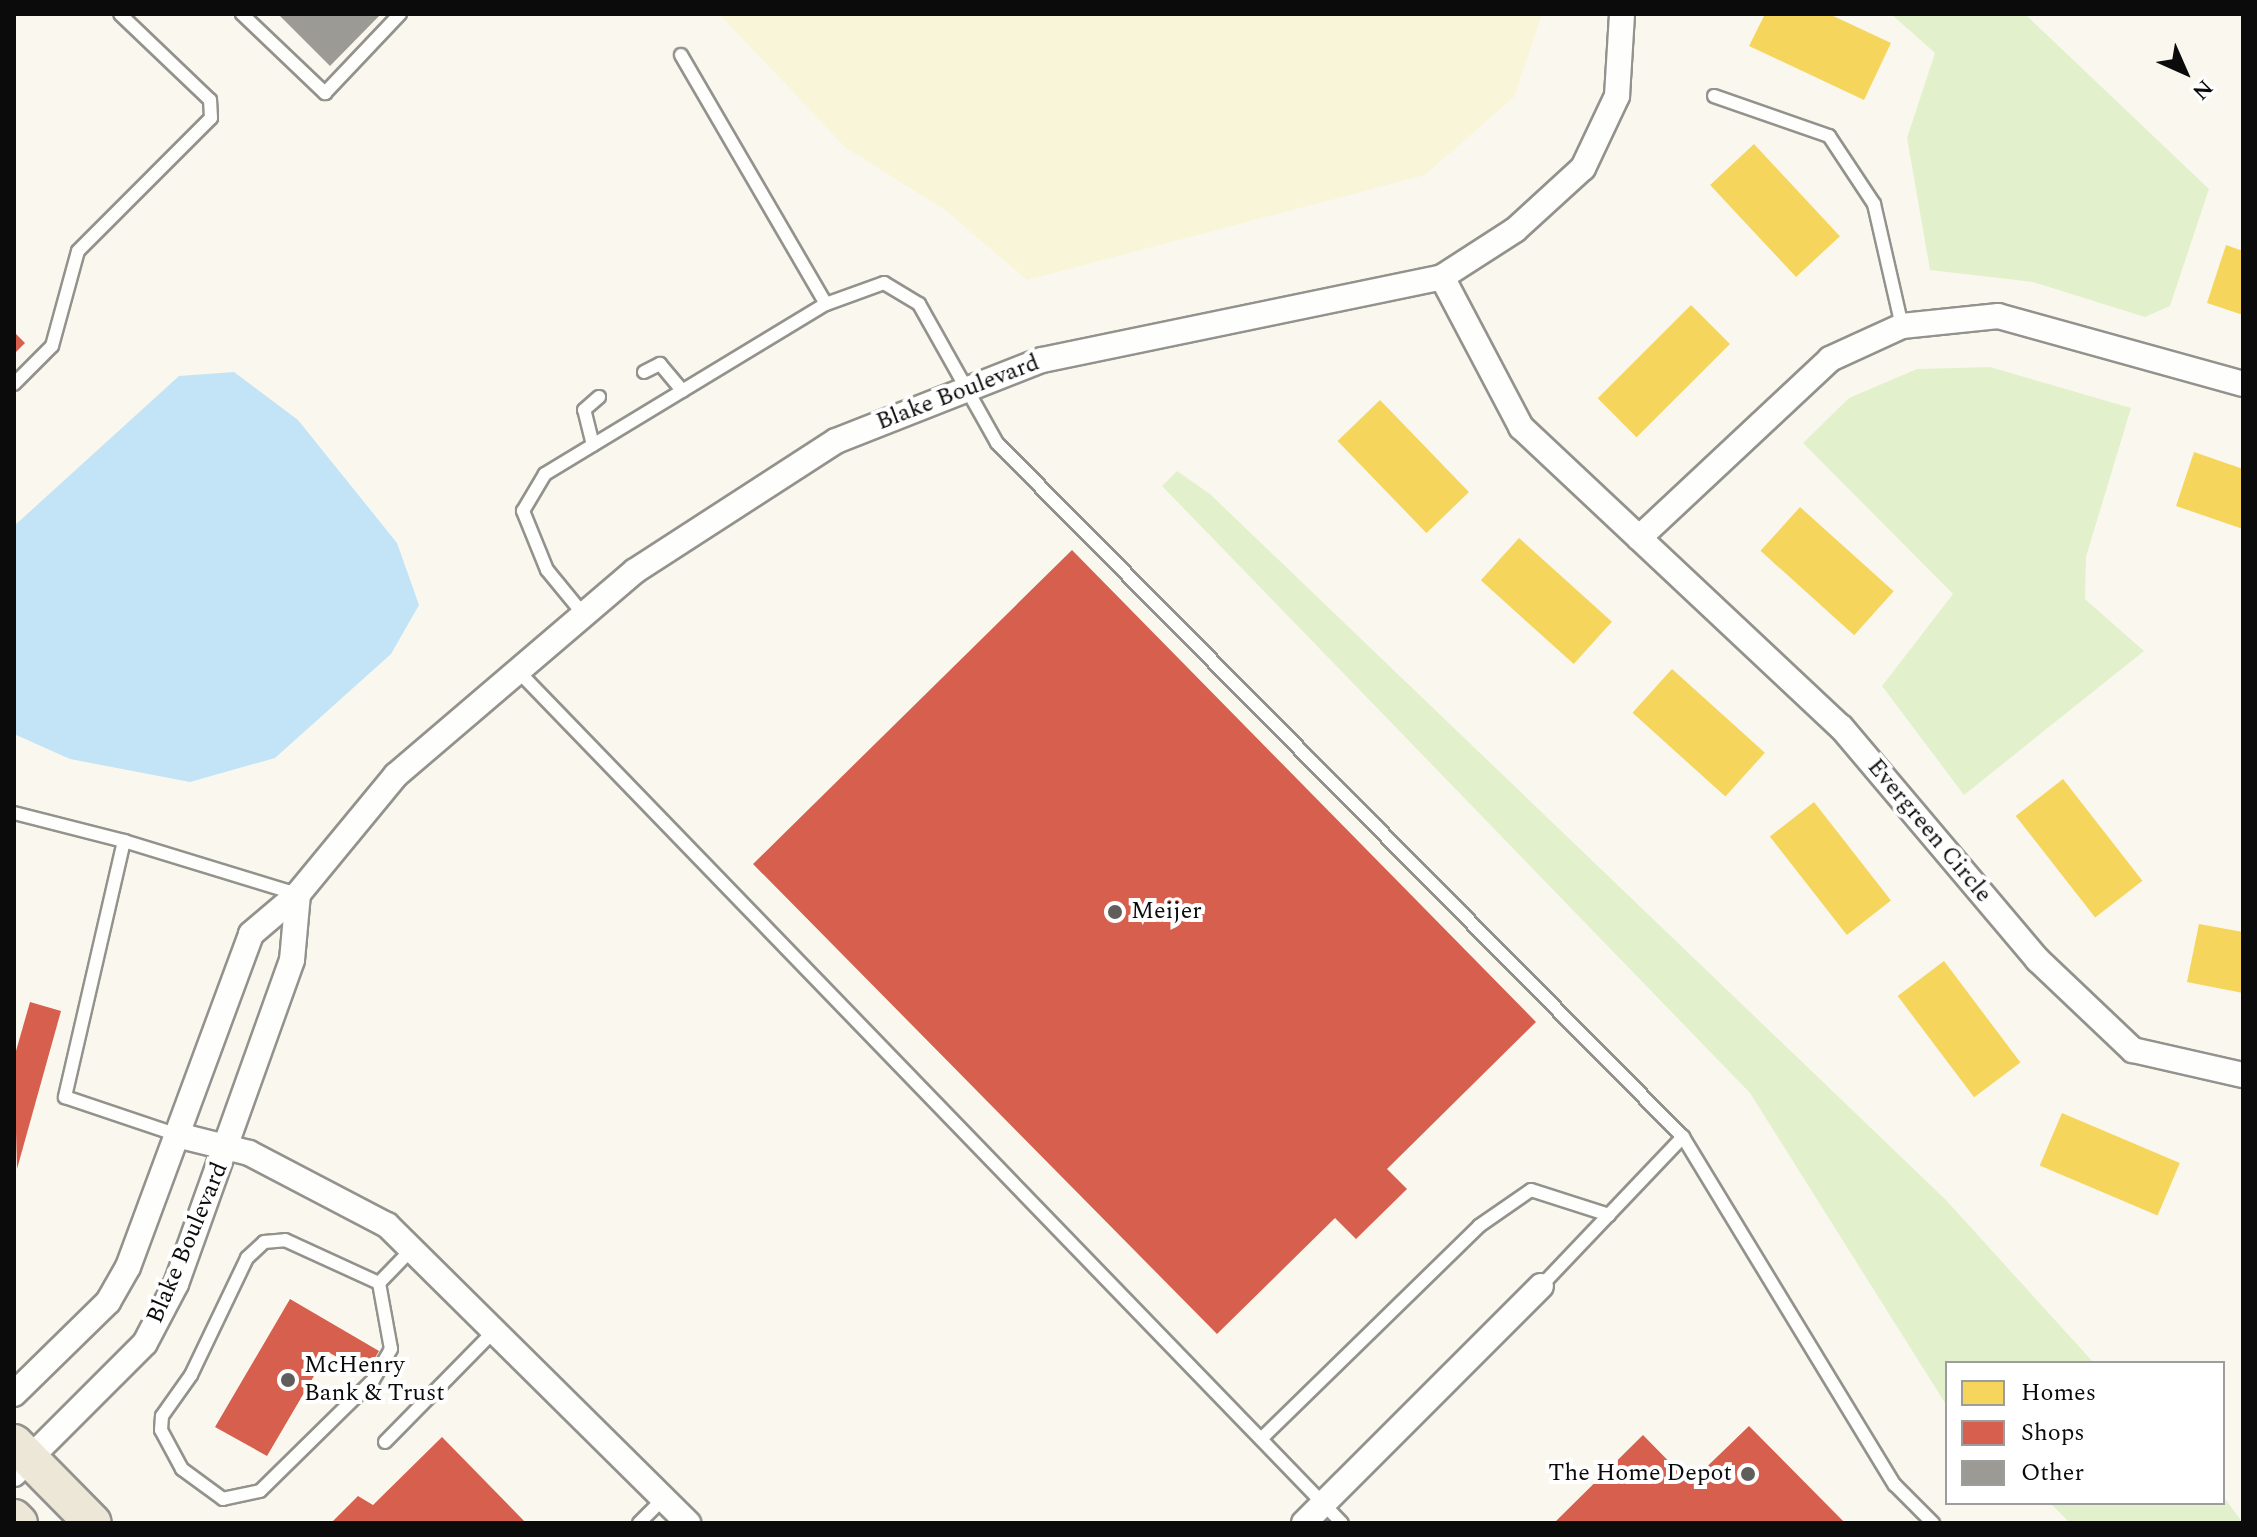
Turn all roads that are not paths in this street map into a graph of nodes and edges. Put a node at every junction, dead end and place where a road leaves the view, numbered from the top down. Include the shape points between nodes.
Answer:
1 (120, 14) edge
2 (242, 14) edge
3 (400, 14) edge
4 (1622, 14) edge
5 (681, 55) dead end
6 (1714, 96) dead end
7 (1442, 277) junction
8 (826, 304) junction
9 (1902, 326) junction
10 (644, 372) dead end
11 (14, 384) edge
12 (2243, 384) edge
13 (966, 390) junction
14 (683, 391) junction
15 (599, 397) dead end
16 (593, 445) junction
17 (1639, 538) junction
18 (584, 615) junction
19 (518, 671) junction
20 (14, 813) edge
21 (124, 841) junction
22 (298, 894) junction
23 (2243, 1075) edge
24 (181, 1136) junction
25 (1683, 1137) junction
26 (228, 1148) junction
27 (1609, 1215) junction
28 (411, 1250) junction
29 (379, 1283) junction
30 (1541, 1286) joint
31 (494, 1331) junction
32 (14, 1394) edge
33 (1261, 1439) junction
34 (385, 1442) dead end
35 (19, 1459) edge
36 (663, 1499) junction
37 (1323, 1503) junction
38 (14, 1518) edge
39 (19, 1523) edge
40 (93, 1523) edge
41 (639, 1523) edge
42 (688, 1523) edge
43 (1304, 1523) edge
44 (1342, 1523) edge
45 (1933, 1523) edge

1 - 11 lane via 210,100 211,118 78,251 52,346
2 - 3 lane via 325,93
4 - 7 street, Blake Boulevard via 1617,96 1583,168 1515,230
5 - 8 lane
6 - 9 lane via 1829,136 1874,204
7 - 13 street, Blake Boulevard via 1169,328 1042,360
7 - 17 street, Evergreen Circle via 1521,427
8 - 13 lane via 884,283 919,304
8 - 14 lane
9 - 12 street via 1998,316
9 - 17 street via 1830,359
10 - 14 lane via 660,364
13 - 18 street, Blake Boulevard via 836,441 635,571
13 - 25 lane via 997,443
14 - 16 lane
15 - 16 lane via 584,410
16 - 18 lane via 545,474 523,511 547,570
17 - 23 street, Evergreen Circle via 1841,727 2038,960 2133,1050
18 - 19 street, Blake Boulevard
19 - 22 street, Blake Boulevard via 396,775
19 - 33 lane
20 - 21 lane
21 - 22 lane
21 - 24 lane via 65,1097
22 - 24 street, Blake Boulevard via 251,934
22 - 26 street, Blake Boulevard via 292,960
24 - 26 street, Blake Boulevard
24 - 32 street, Blake Boulevard via 108,1302
25 - 27 lane
25 - 45 lane via 1895,1485
26 - 28 street via 387,1225
26 - 35 street, Blake Boulevard via 145,1343
27 - 30 lane
27 - 33 lane via 1531,1190 1479,1226
28 - 29 lane
28 - 31 street
29 - 29 lane via 285,1240 254,1247 191,1375 162,1416 161,1430 182,1469 223,1499 260,1491 387,1359 390,1318
30 - 37 street
31 - 34 lane
31 - 36 street
33 - 37 lane
35 - 40 main road
36 - 41 lane
36 - 42 street
37 - 43 street
37 - 44 lane
38 - 39 main road

